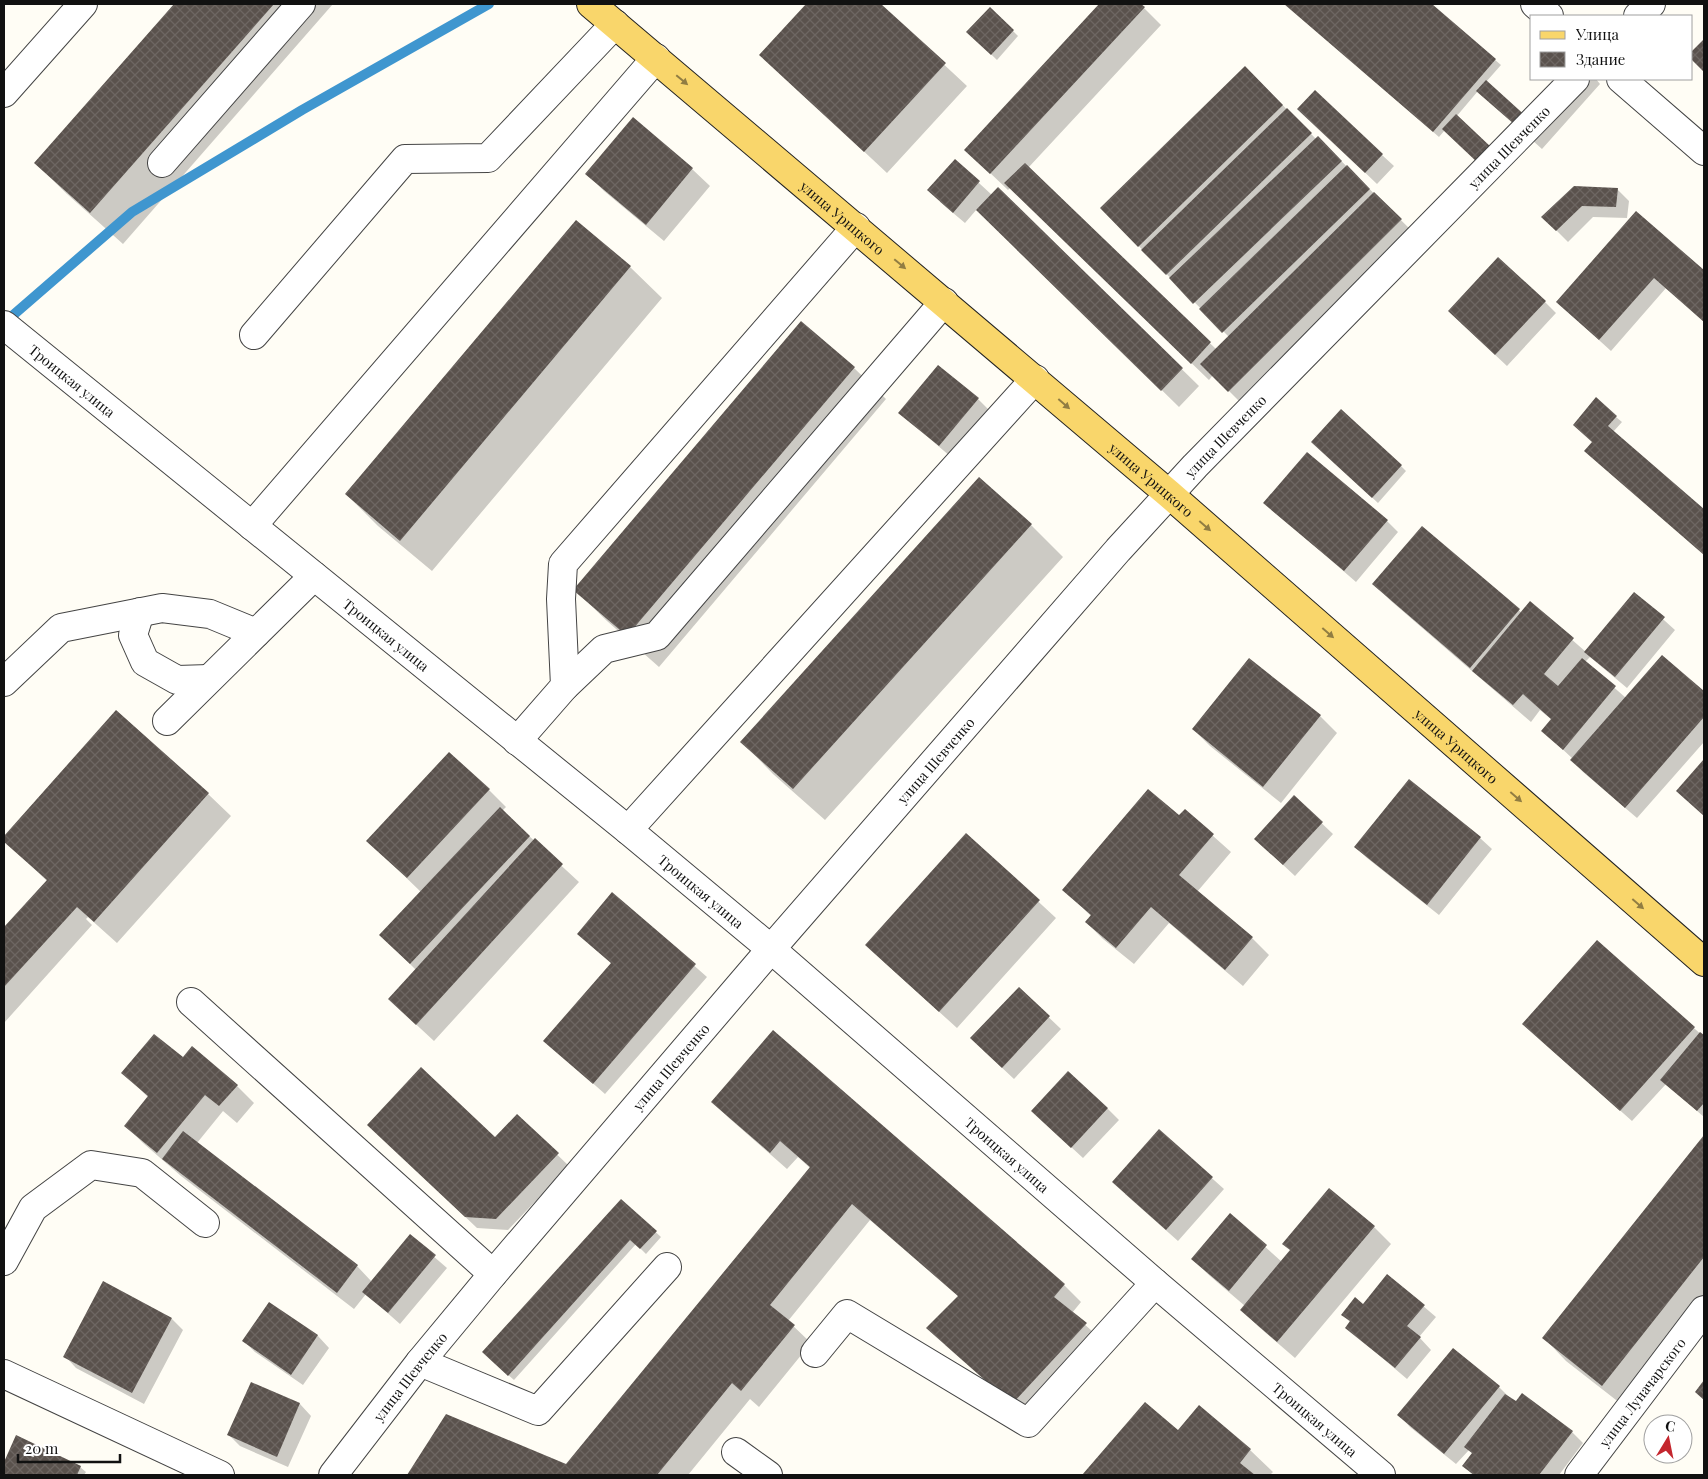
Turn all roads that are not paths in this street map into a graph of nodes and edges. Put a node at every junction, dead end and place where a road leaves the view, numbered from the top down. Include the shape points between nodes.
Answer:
1 (82, 4) edge
2 (302, 4) edge
3 (591, 4) edge
4 (1535, 4) edge
5 (1651, 4) edge
6 (1548, 15) edge
7 (1639, 15) edge
8 (615, 24) junction
9 (656, 58) junction
10 (1574, 80) edge
11 (1622, 80) edge
12 (4, 94) edge
13 (1704, 151) edge
14 (162, 163) dead end
15 (856, 227) junction
16 (944, 302) junction
17 (4, 325) edge
18 (254, 335) dead end
19 (1035, 379) junction
20 (1169, 494) junction
21 (252, 526) junction
22 (314, 576) junction
23 (140, 612) junction
24 (256, 634) junction
25 (209, 679) junction
26 (4, 682) edge
27 (565, 686) junction
28 (167, 721) dead end
29 (517, 741) junction
30 (628, 830) junction
31 (771, 949) junction
32 (1704, 962) edge
33 (191, 1002) dead end
34 (205, 1223) dead end
35 (4, 1261) edge
36 (667, 1267) dead end
37 (492, 1274) junction
38 (1155, 1283) junction
39 (1704, 1310) edge
40 (815, 1354) dead end
41 (420, 1362) junction
42 (4, 1374) edge
43 (736, 1452) dead end
44 (220, 1475) edge
45 (333, 1475) edge
46 (768, 1475) edge
47 (1381, 1475) edge
48 (1579, 1475) edge

1 - 12 street
2 - 14 street
3 - 8 main road, улица Урицкого
4 - 6 street
5 - 7 street
8 - 9 main road, улица Урицкого
8 - 18 street via 488,158 405,159
9 -> 15 main road, улица Урицкого
9 - 21 street
10 - 20 street, улица Шевченко
11 - 13 street
15 -> 16 main road, улица Урицкого
15 - 27 street via 562,564
16 - 19 main road, улица Урицкого
16 - 27 street via 657,636 604,649
17 - 21 street, Троицкая улица
19 -> 20 main road, улица Урицкого
19 - 30 street
20 - 31 street, улица Шевченко
20 -> 32 main road, улица Урицкого
21 - 22 street, Троицкая улица
22 - 24 street
22 - 29 street, Троицкая улица
23 - 24 street via 162,608 210,614
23 - 25 street via 133,635 145,662 176,680
23 - 26 street via 61,628
24 - 25 street
25 - 28 street
27 - 29 street
29 - 30 street, Троицкая улица
30 - 31 street, Троицкая улица
31 - 37 street, улица Шевченко
31 - 38 street, Троицкая улица
33 - 37 street
34 - 35 street via 142,1173 91,1165 34,1208
36 - 41 street via 538,1411
37 - 41 street, улица Шевченко
38 - 40 street via 1028,1423 847,1314
38 - 47 street, Троицкая улица
39 - 48 street, улица Луначарского
41 - 45 street, улица Шевченко
42 - 44 street
43 - 46 street

